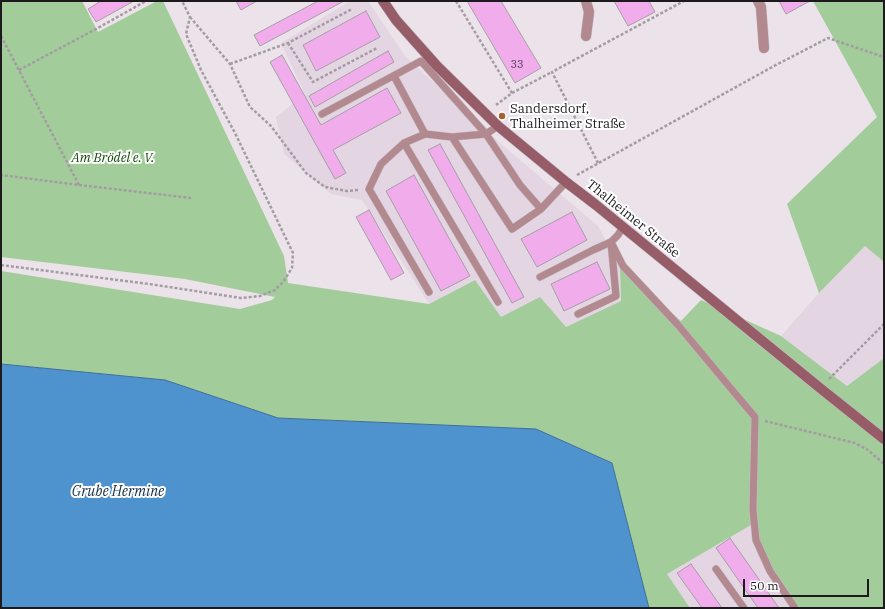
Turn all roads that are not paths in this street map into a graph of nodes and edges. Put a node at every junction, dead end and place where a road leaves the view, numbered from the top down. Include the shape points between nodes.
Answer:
1 (383, 1) edge
2 (586, 1) edge
3 (758, 1) edge
4 (586, 36) dead end
5 (764, 48) dead end
6 (394, 76) junction
7 (322, 114) dead end
8 (498, 126) junction
9 (425, 134) junction
10 (486, 134) junction
11 (452, 137) junction
12 (404, 143) junction
13 (566, 182) junction
14 (541, 210) junction
15 (623, 227) junction
16 (611, 242) junction
17 (540, 277) dead end
18 (429, 292) dead end
19 (498, 302) dead end
20 (578, 314) dead end
21 (884, 439) edge
22 (716, 569) dead end
23 (744, 608) edge
24 (795, 608) edge

1 - 8 street, Thalheimer Straße via 396,20 437,66
2 - 4 street via 589,12
3 - 5 street via 761,7
6 - 7 lane
6 - 9 lane
6 - 10 lane via 421,61
8 - 10 lane
8 - 13 street, Thalheimer Straße
9 - 11 lane
9 - 12 lane
10 - 11 lane
10 - 14 lane via 520,185
11 - 14 lane via 512,229
12 - 18 lane via 381,164 369,189
12 - 19 lane
13 - 14 lane
13 - 15 street, Thalheimer Straße
15 - 16 lane
15 - 21 street, Thalheimer Straße
16 - 17 lane
16 - 20 lane via 616,296
16 - 24 lane via 624,266 678,325 755,417 753,510 756,540 770,571
22 - 23 lane

